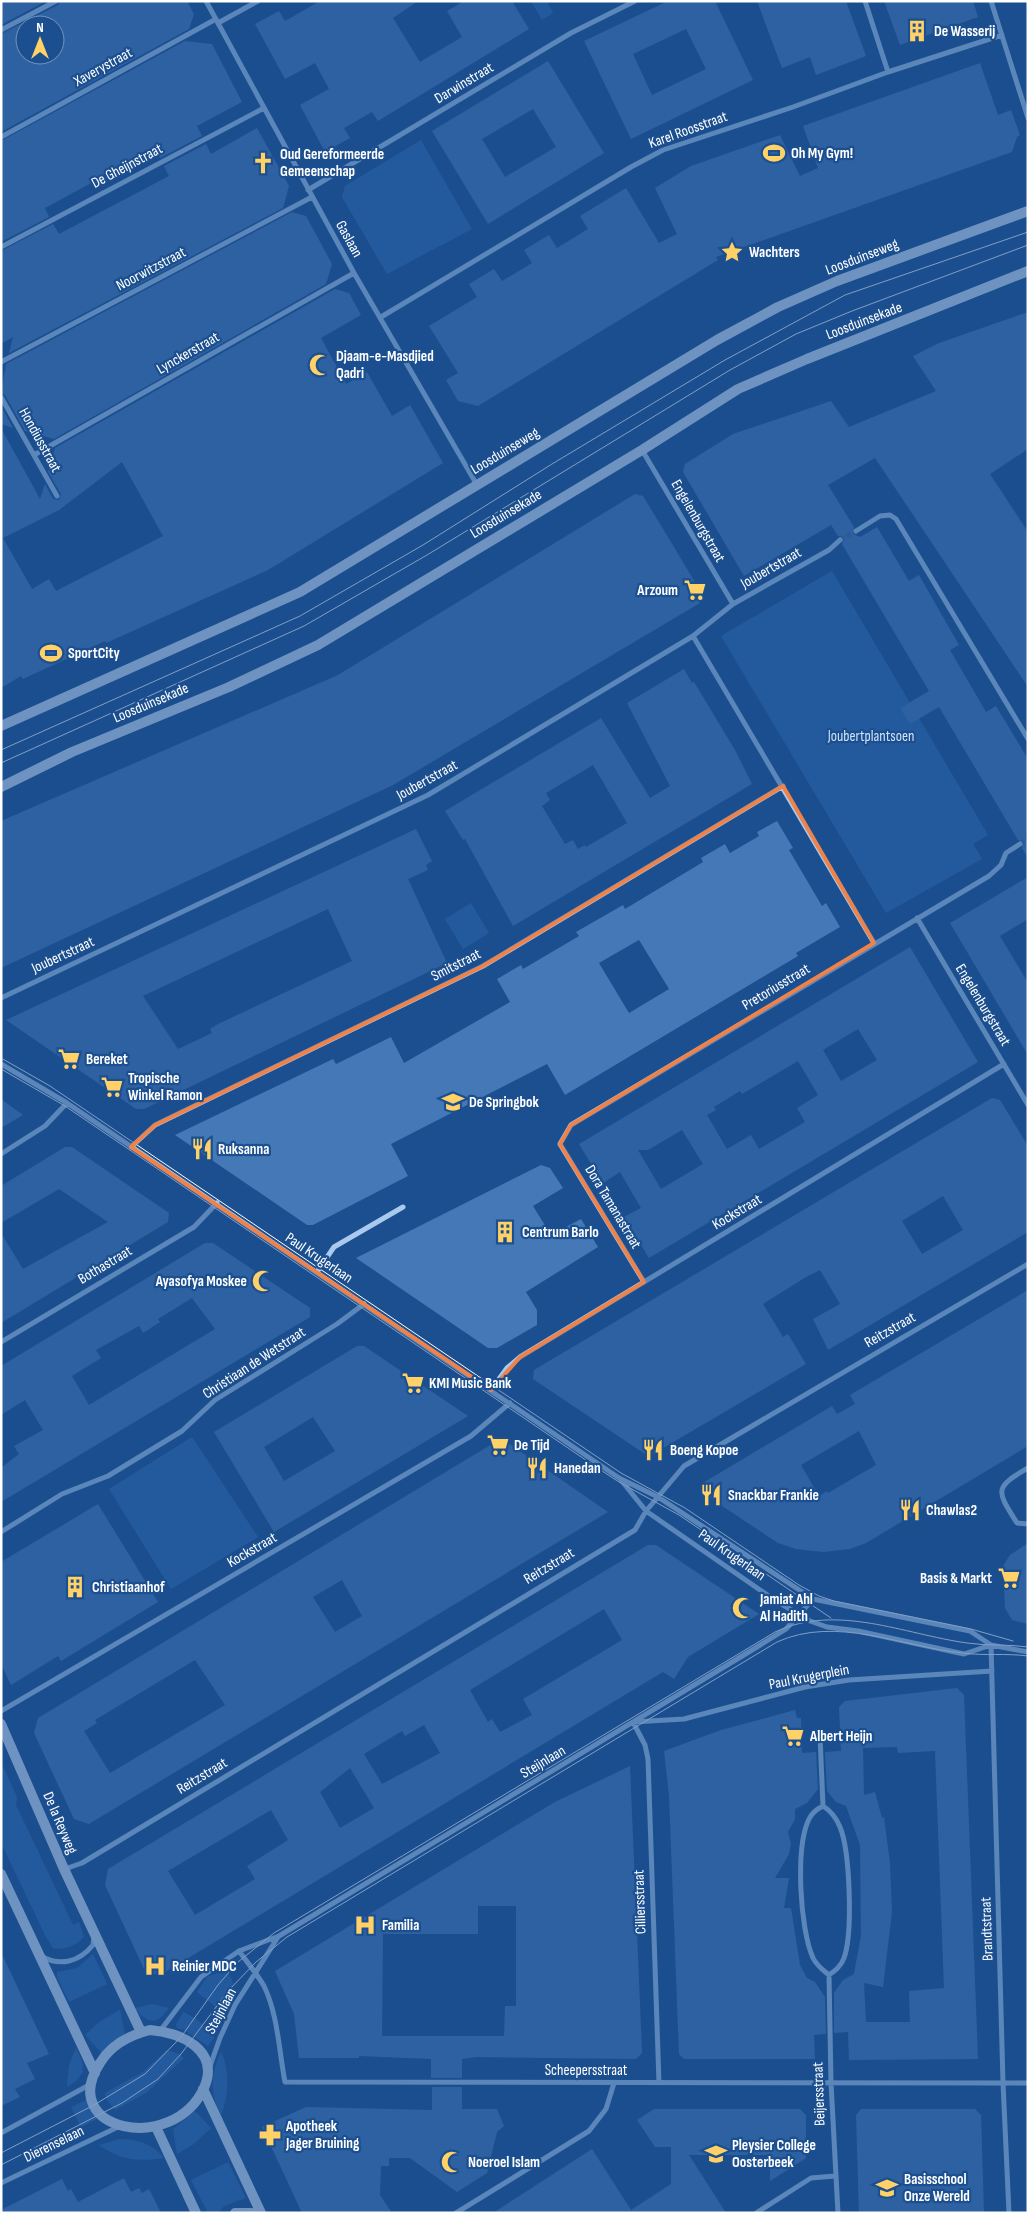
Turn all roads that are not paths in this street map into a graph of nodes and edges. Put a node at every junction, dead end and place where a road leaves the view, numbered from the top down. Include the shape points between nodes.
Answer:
1 (56, 1) edge
2 (206, 1) edge
3 (258, 1) edge
4 (635, 1) edge
5 (864, 1) edge
6 (991, 1) edge
7 (217, 21) junction
8 (1, 30) edge
9 (1002, 35) junction
10 (888, 72) junction
11 (264, 108) junction
12 (1028, 118) edge
13 (1, 136) edge
14 (308, 190) junction
15 (312, 197) junction
16 (1028, 211) edge
17 (1, 246) edge
18 (1028, 271) edge
19 (354, 273) junction
20 (381, 318) junction
21 (1, 362) edge
22 (1, 397) edge
23 (642, 450) junction
24 (34, 455) junction
25 (477, 485) junction
26 (57, 496) dead end
27 (856, 531) tunnel mouth
28 (840, 540) tunnel mouth
29 (733, 604) junction
30 (693, 636) junction
31 (1, 726) edge
32 (1028, 740) edge
33 (783, 786) junction
34 (1, 787) edge
35 (1020, 844) tunnel mouth
36 (917, 918) junction
37 (874, 943) junction
38 (1, 998) edge
39 (1, 1064) edge
40 (1004, 1064) junction
41 (67, 1103) junction
42 (1028, 1105) edge
43 (560, 1144) joint
44 (131, 1147) junction
45 (1, 1154) edge
46 (217, 1204) junction
47 (403, 1207) dead end
48 (1028, 1264) edge
49 (317, 1272) junction
50 (644, 1282) junction
51 (364, 1304) junction
52 (1, 1342) edge
53 (491, 1390) junction
54 (510, 1403) junction
55 (1028, 1468) edge
56 (619, 1478) junction
57 (658, 1497) junction
58 (646, 1511) junction
59 (1028, 1524) edge
60 (1, 1532) edge
61 (813, 1599) junction
62 (799, 1615) junction
63 (991, 1645) junction
64 (1028, 1652) edge
65 (992, 1671) junction
66 (1, 1711) edge
67 (633, 1722) junction
68 (1, 1724) edge
69 (820, 1736) dead end
70 (823, 1806) junction
71 (64, 1870) junction
72 (1, 1874) edge
73 (4, 1887) edge
74 (94, 1932) junction
75 (279, 1936) junction
76 (239, 1951) junction
77 (41, 1956) junction
78 (256, 1975) junction
79 (829, 1975) junction
80 (160, 2030) junction
81 (141, 2032) junction
82 (95, 2073) junction
83 (208, 2074) junction
84 (614, 2083) junction
85 (659, 2083) junction
86 (831, 2083) junction
87 (1003, 2083) junction
88 (1028, 2083) edge
89 (92, 2084) junction
90 (203, 2090) junction
91 (118, 2127) junction
92 (156, 2127) junction
93 (1, 2133) edge
94 (836, 2176) junction
95 (1, 2183) edge
96 (196, 2213) edge
97 (235, 2213) edge
98 (251, 2213) edge
99 (261, 2213) edge
100 (456, 2213) edge
101 (756, 2213) edge
102 (838, 2213) edge
103 (1009, 2213) edge

1 - 8 street
2 - 7 street, Gaslaan
3 - 7 street
4 - 14 street, Darwinstraat via 571,33
5 - 10 street
6 - 9 street
7 - 11 street, Gaslaan
7 - 13 street, Xaverystraat
9 - 10 street, Karel Roosstraat
9 - 12 street
10 - 20 street, Karel Roosstraat via 663,150
11 - 14 street, Gaslaan
11 - 17 street, De Gheijnstraat
14 - 15 street, Gaslaan
15 - 19 street, Gaslaan
15 - 21 street, Noorwitzstraat
16 - 25 main road, Loosduinseweg via 778,307 708,345
18 - 23 main road, Loosduinsekade via 738,389
19 - 20 street, Gaslaan
19 - 24 street, Lynckerstraat
20 - 25 street, Gaslaan
22 - 24 street, Hondiusstraat
23 - 29 street, Engelenburgstraat
23 - 34 main road, Loosduinsekade via 318,645 229,687 72,752
24 - 26 street, Hondiusstraat
25 - 31 main road, Loosduinseweg via 300,592
27 - 32 street via 880,516 890,514 896,519
28 - 29 street, Joubertstraat
29 - 30 street, Joubertstraat
30 - 33 street
30 - 38 street, Joubertstraat via 428,795
33 - 37 street
33 - 44 street, Smitstraat via 483,966 155,1125
35 - 36 street, Pretoriusstraat via 1006,853 1001,864 989,876
36 - 37 street, Pretoriusstraat
36 - 40 street, Engelenburgstraat
37 - 43 street, Pretoriusstraat via 571,1125
39 - 41 street, Paul Krugerlaan
40 - 42 street, Engelenburgstraat
40 - 50 street, Kockstraat
41 - 44 street, Paul Krugerlaan
41 - 45 street via 45,1126
43 - 50 street, Dora Tamanastraat
44 - 46 street, Paul Krugerlaan
46 - 49 street, Paul Krugerlaan
46 - 52 street, Bothastraat via 194,1227
47 - 49 street via 334,1247
48 - 57 street, Reitzstraat via 684,1466
49 - 51 street, Paul Krugerlaan
50 - 53 street, Kockstraat via 520,1357 507,1368
51 - 53 street, Paul Krugerlaan
51 - 60 street, Christiaan de Wetstraat via 215,1400 182,1431 108,1476 62,1494
53 - 54 street, Paul Krugerlaan
54 - 56 street, Paul Krugerlaan
54 - 66 street, Kockstraat via 471,1436
55 - 59 street via 1006,1480 1001,1497 1017,1523
56 - 57 street, Paul Krugerlaan
56 - 58 street, Paul Krugerlaan
57 - 58 street, Reitzstraat
57 - 61 street, Paul Krugerlaan
58 - 62 street, Paul Krugerlaan
58 - 71 street, Reitzstraat via 635,1530 82,1863
61 - 62 street, Steijnlaan
61 - 63 street, Paul Krugerlaan via 970,1630
62 - 63 street, Paul Krugerlaan via 827,1628 858,1631 964,1654
62 - 67 street, Steijnlaan via 777,1635
63 - 64 street, Paul Krugerlaan
63 - 65 street, Brandtstraat
65 - 67 street, Paul Krugerplein via 849,1680 684,1719
65 - 87 street, Brandtstraat
67 - 75 street, Steijnlaan
67 - 85 street, Cilliersstraat via 648,1759
68 - 71 main road, De la Reyweg
69 - 70 street
70 - 79 street via 836,1819 843,1838 849,1919 844,1959
70 - 79 street via 810,1817 802,1841 801,1857 804,1922 809,1944 814,1960
71 - 74 main road, De la Reyweg
72 - 73 main road
73 - 77 main road
74 - 77 street via 93,1945 77,1959 55,1962
74 - 81 main road, De la Reyweg
75 - 76 street, Steijnlaan
75 - 78 street, Steijnlaan
76 - 78 street, Scheepersstraat
76 - 80 street, Steijnlaan via 201,1977
77 - 82 main road
78 - 83 street, Steijnlaan via 235,2005
78 - 84 street, Scheepersstraat via 263,1985 274,2018 285,2082
79 - 86 street, Beijersstraat
80 - 81 main road
80 - 83 main road via 176,2034 195,2045 206,2061
81 - 82 main road via 110,2051
82 - 89 main road
83 - 90 main road
84 - 85 street, Scheepersstraat
84 - 100 street via 606,2109 589,2131
85 - 86 street, Scheepersstraat
86 - 87 street, Scheepersstraat
86 - 94 street, Beijersstraat
87 - 88 street, Scheepersstraat
87 - 103 street, Brandtstraat
89 - 91 main road via 95,2108
89 - 93 street
90 - 92 main road via 181,2116
90 - 99 main road
91 - 92 main road
91 - 95 street, Dierenselaan
92 - 96 main road
94 - 101 street via 811,2178
94 - 102 street, Beijersstraat
97 - 98 main road

